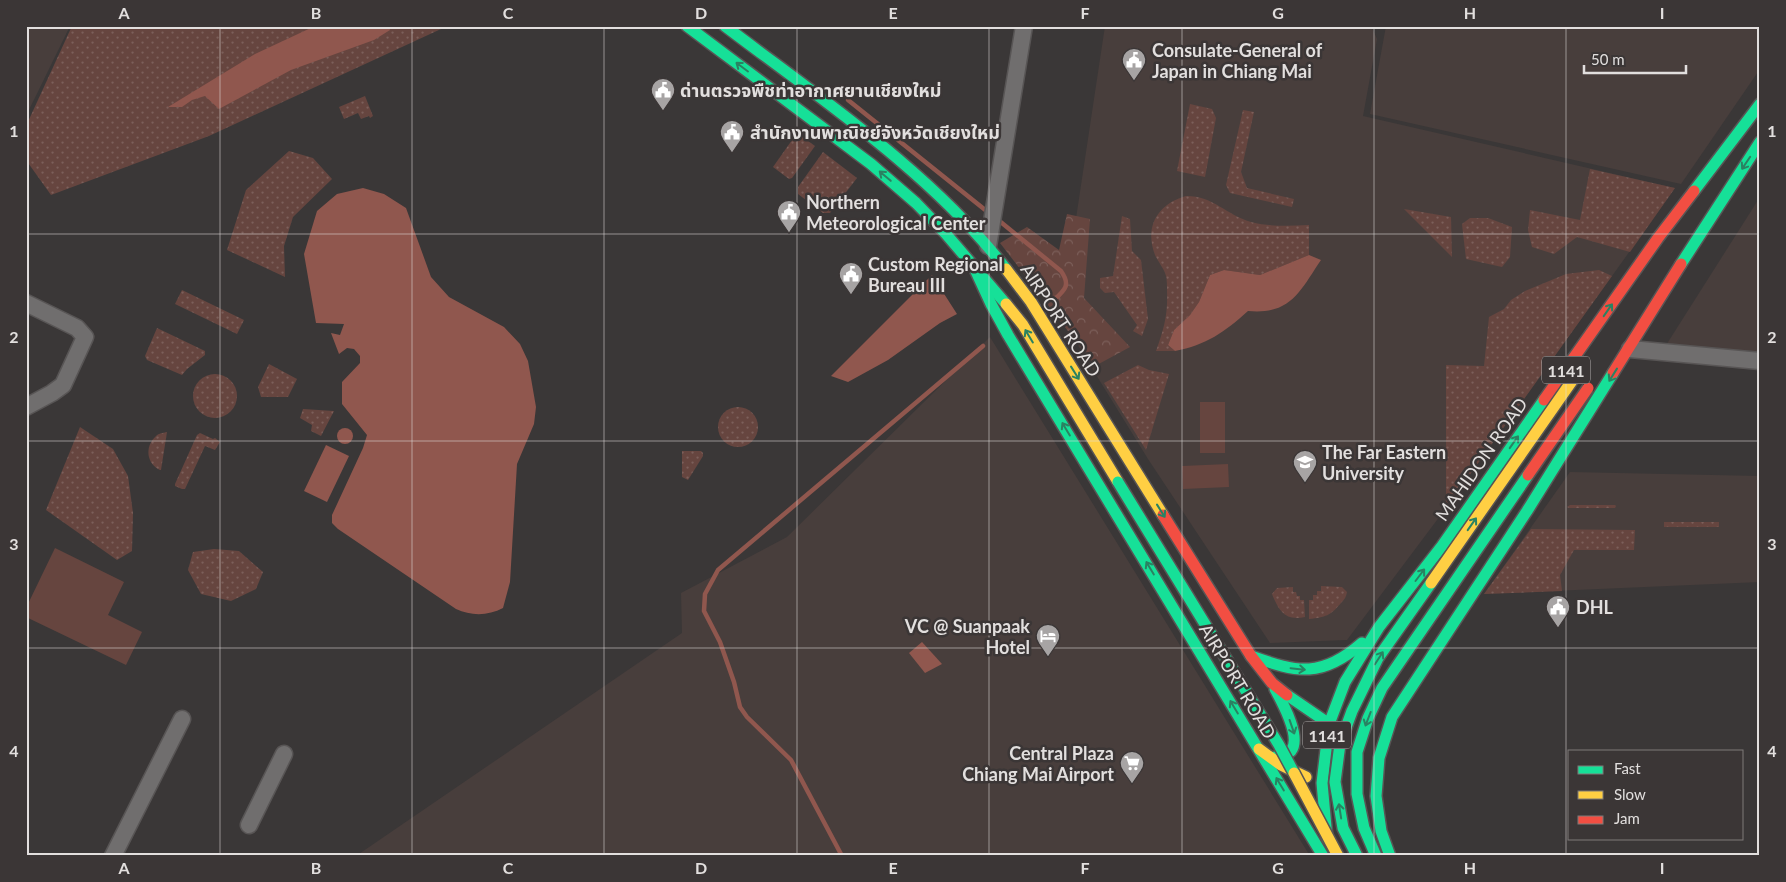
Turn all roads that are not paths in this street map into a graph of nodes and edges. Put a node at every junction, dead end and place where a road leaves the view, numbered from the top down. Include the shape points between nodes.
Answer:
1 (687, 26) edge
2 (725, 26) edge
3 (1024, 26) edge
4 (1760, 104) edge
5 (1753, 114) junction
6 (1760, 142) edge
7 (1731, 185) junction
8 (988, 246) junction
9 (973, 265) junction
10 (26, 303) edge
11 (1597, 345) dead end
12 (1630, 349) junction
13 (1760, 361) edge
14 (1605, 365) dead end
15 (1577, 374) dead end
16 (1591, 384) dead end
17 (26, 407) edge
18 (1407, 592) junction
19 (1451, 625) junction
20 (1379, 627) junction
21 (1251, 656) junction
22 (1272, 683) junction
23 (182, 719) dead end
24 (1328, 724) junction
25 (1259, 749) junction
26 (284, 754) dead end
27 (1269, 758) junction
28 (1378, 761) junction
29 (1322, 783) junction
30 (249, 825) dead end
31 (113, 856) edge
32 (1323, 856) edge
33 (1331, 856) edge
34 (1338, 856) edge
35 (1357, 856) edge
36 (1376, 856) edge
37 (1390, 856) edge

9 -> 1 main road, AIRPORT ROAD / 1141 via 916,203 871,164
2 - 8 main road, AIRPORT ROAD / 1141 via 892,154
3 - 8 street
4 - 5 main road, MAHIDON ROAD / 1141
5 - 11 main road, MAHIDON ROAD / 1141
18 -> 5 main road, MAHIDON ROAD / 1141 via 1658,238
6 -> 7 main road, 1141
7 - 12 main road, 1141
7 - 14 main road, 1141
8 -> 21 main road, AIRPORT ROAD / 1141 via 1031,302
25 -> 9 main road, AIRPORT ROAD / 1141 via 1008,335
34 -> 9 main road, AIRPORT ROAD / 1141, bridge via 1279,745 1023,324
10 - 17 street via 77,328 84,337 63,385
12 - 13 street
12 -> 19 main road, 1141
35 -> 15 main road, MAHIDON ROAD / 1141, bridge via 1342,828 1335,782 1340,744 1359,694 1378,658
16 -> 36 main road, 1141, bridge via 1382,688 1368,718 1357,752 1357,794 1364,828
18 - 19 main road via 1406,604 1422,624 1436,629
18 - 20 main road, MAHIDON ROAD / 1141
19 - 28 main road, 1141 via 1392,717
21 -> 20 main road via 1282,668 1319,670 1352,654
20 - 24 main road, MAHIDON ROAD / 1141 via 1345,682
21 - 22 main road, 1141
22 - 24 main road, 1141
22 -> 27 main road via 1294,727 1295,738 1291,750 1285,755
23 - 31 street
24 - 28 main road, 1141
24 - 29 main road, MAHIDON ROAD / 1141
25 - 27 main road
32 -> 25 main road, AIRPORT ROAD / 1141
26 - 30 street
27 - 29 main road via 1287,770
28 - 29 main road via 1358,778
28 - 37 main road, 1141 via 1376,796 1381,831
29 - 33 main road, MAHIDON ROAD / 1141

